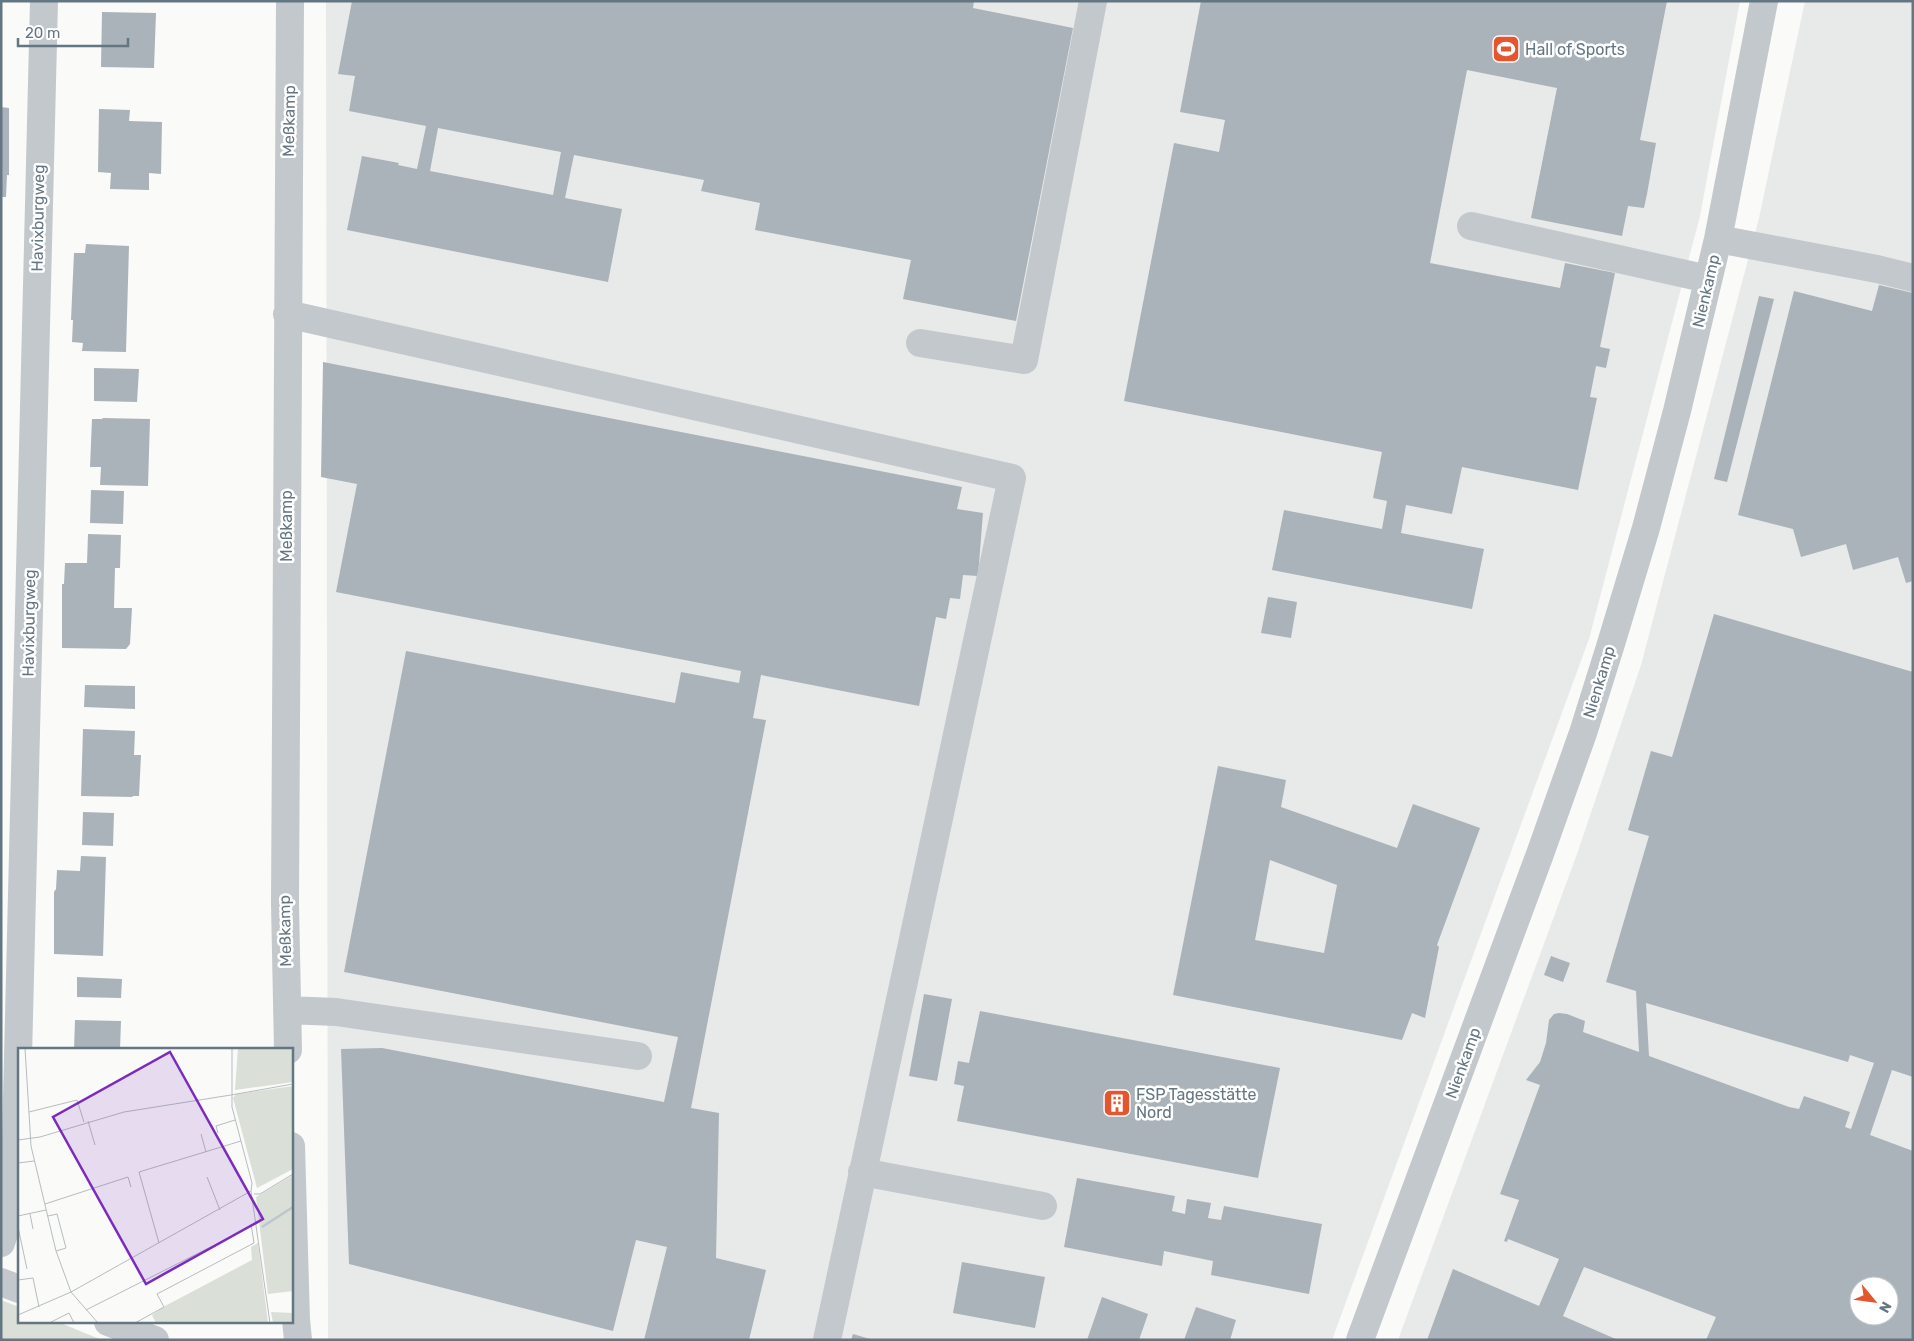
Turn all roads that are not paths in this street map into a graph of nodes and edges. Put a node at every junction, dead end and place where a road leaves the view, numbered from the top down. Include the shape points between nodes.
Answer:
1 (44, 1) edge
2 (290, 1) edge
3 (1093, 1) edge
4 (1764, 1) edge
5 (1471, 226) dead end
6 (1718, 239) junction
7 (1913, 278) edge
8 (1708, 279) junction
9 (287, 314) junction
10 (920, 343) dead end
11 (287, 1010) junction
12 (18, 1048) edge
13 (288, 1048) edge
14 (638, 1056) dead end
15 (18, 1057) edge
16 (862, 1172) junction
17 (292, 1181) edge
18 (1043, 1206) dead end
19 (6, 1214) edge
20 (1, 1244) edge
21 (1, 1282) edge
22 (18, 1289) edge
23 (113, 1324) edge
24 (155, 1340) edge
25 (298, 1340) edge
26 (826, 1340) edge
27 (1360, 1340) edge

1 - 12 street, Havixburgweg
2 - 9 street, Meßkamp
3 - 10 street via 1024,360
4 - 6 street, Nienkamp
5 - 8 street
6 - 7 street
6 - 8 street, Nienkamp
8 - 27 street, Nienkamp via 1646,528 1583,733
9 - 11 street, Meßkamp via 284,904
9 - 16 street via 1012,478
11 - 13 street, Meßkamp
11 - 14 street via 336,1012
15 - 19 street, Havixburgweg via 15,1179
16 - 18 street
16 - 26 street
17 - 25 street
19 - 20 street, Havixburgweg
21 - 22 street
23 - 24 street

